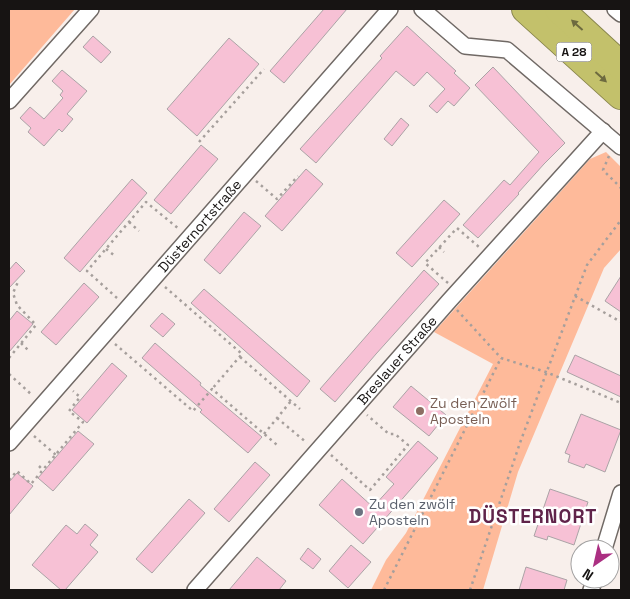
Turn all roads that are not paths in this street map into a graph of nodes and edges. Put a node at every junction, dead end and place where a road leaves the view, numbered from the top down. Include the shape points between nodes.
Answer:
1 (91, 9) edge
2 (390, 9) edge
3 (422, 9) edge
4 (526, 9) edge
5 (559, 9) edge
6 (615, 9) edge
7 (621, 14) edge
8 (621, 66) edge
9 (621, 95) edge
10 (9, 101) edge
11 (603, 132) junction
12 (619, 145) edge
13 (9, 444) edge
14 (621, 493) edge
15 (607, 539) edge
16 (195, 590) edge

1 - 10 street
2 - 13 street, Düsternortstraße
3 - 11 street via 464,46 507,50
4 -> 9 highway, A 28
8 -> 5 highway, A 28
6 - 7 street
11 - 12 street
11 - 16 street, Breslauer Straße
14 - 15 street

